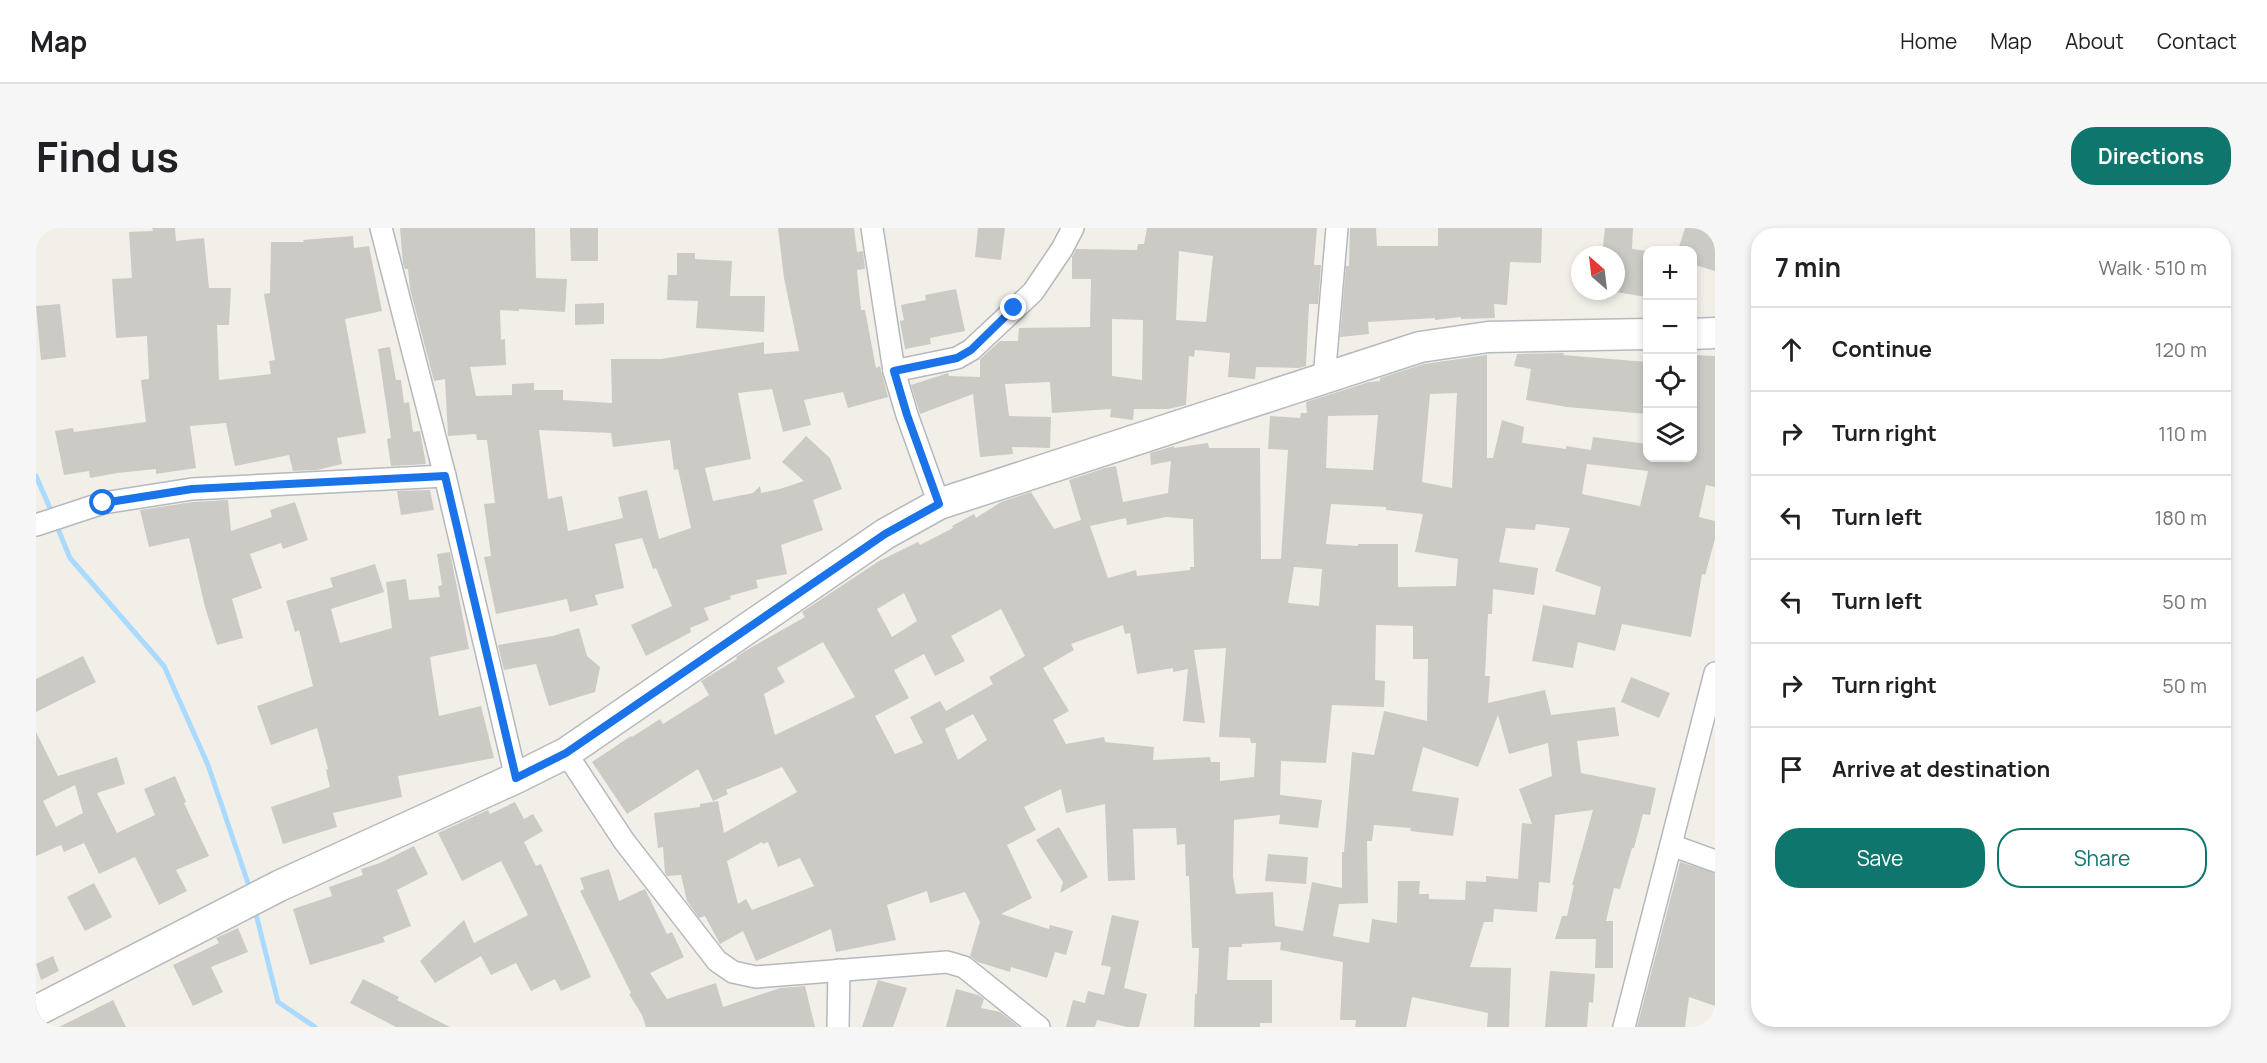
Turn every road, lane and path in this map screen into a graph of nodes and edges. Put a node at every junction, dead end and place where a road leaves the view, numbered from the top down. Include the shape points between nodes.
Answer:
1 (381, 228) edge
2 (872, 228) edge
3 (1073, 228) edge
4 (1337, 228) edge
5 (1715, 333) edge
6 (1643, 334) edge
7 (1697, 334) edge
8 (894, 371) junction
9 (1324, 379) junction
10 (445, 476) junction
11 (939, 504) junction
12 (36, 525) edge
13 (1715, 674) edge
14 (566, 753) junction
15 (516, 778) junction
16 (1671, 845) junction
17 (1715, 861) edge
18 (839, 970) junction
19 (36, 1011) edge
20 (838, 1027) edge
21 (1039, 1027) edge
22 (1624, 1027) edge

1 - 10 street
2 - 8 street
3 - 8 street via 1033,292 971,350 957,358
4 - 9 street
5 - 7 street
6 - 9 street via 1488,337 1420,347
8 - 11 street
9 - 11 street
10 - 12 street via 192,489 103,503
10 - 15 street
11 - 14 street via 885,534
13 - 16 street
14 - 15 street
14 - 18 street via 624,841 717,961 733,972 756,977
15 - 19 street via 279,886
16 - 17 street
16 - 22 street
18 - 20 street
18 - 21 street via 946,962 964,967

